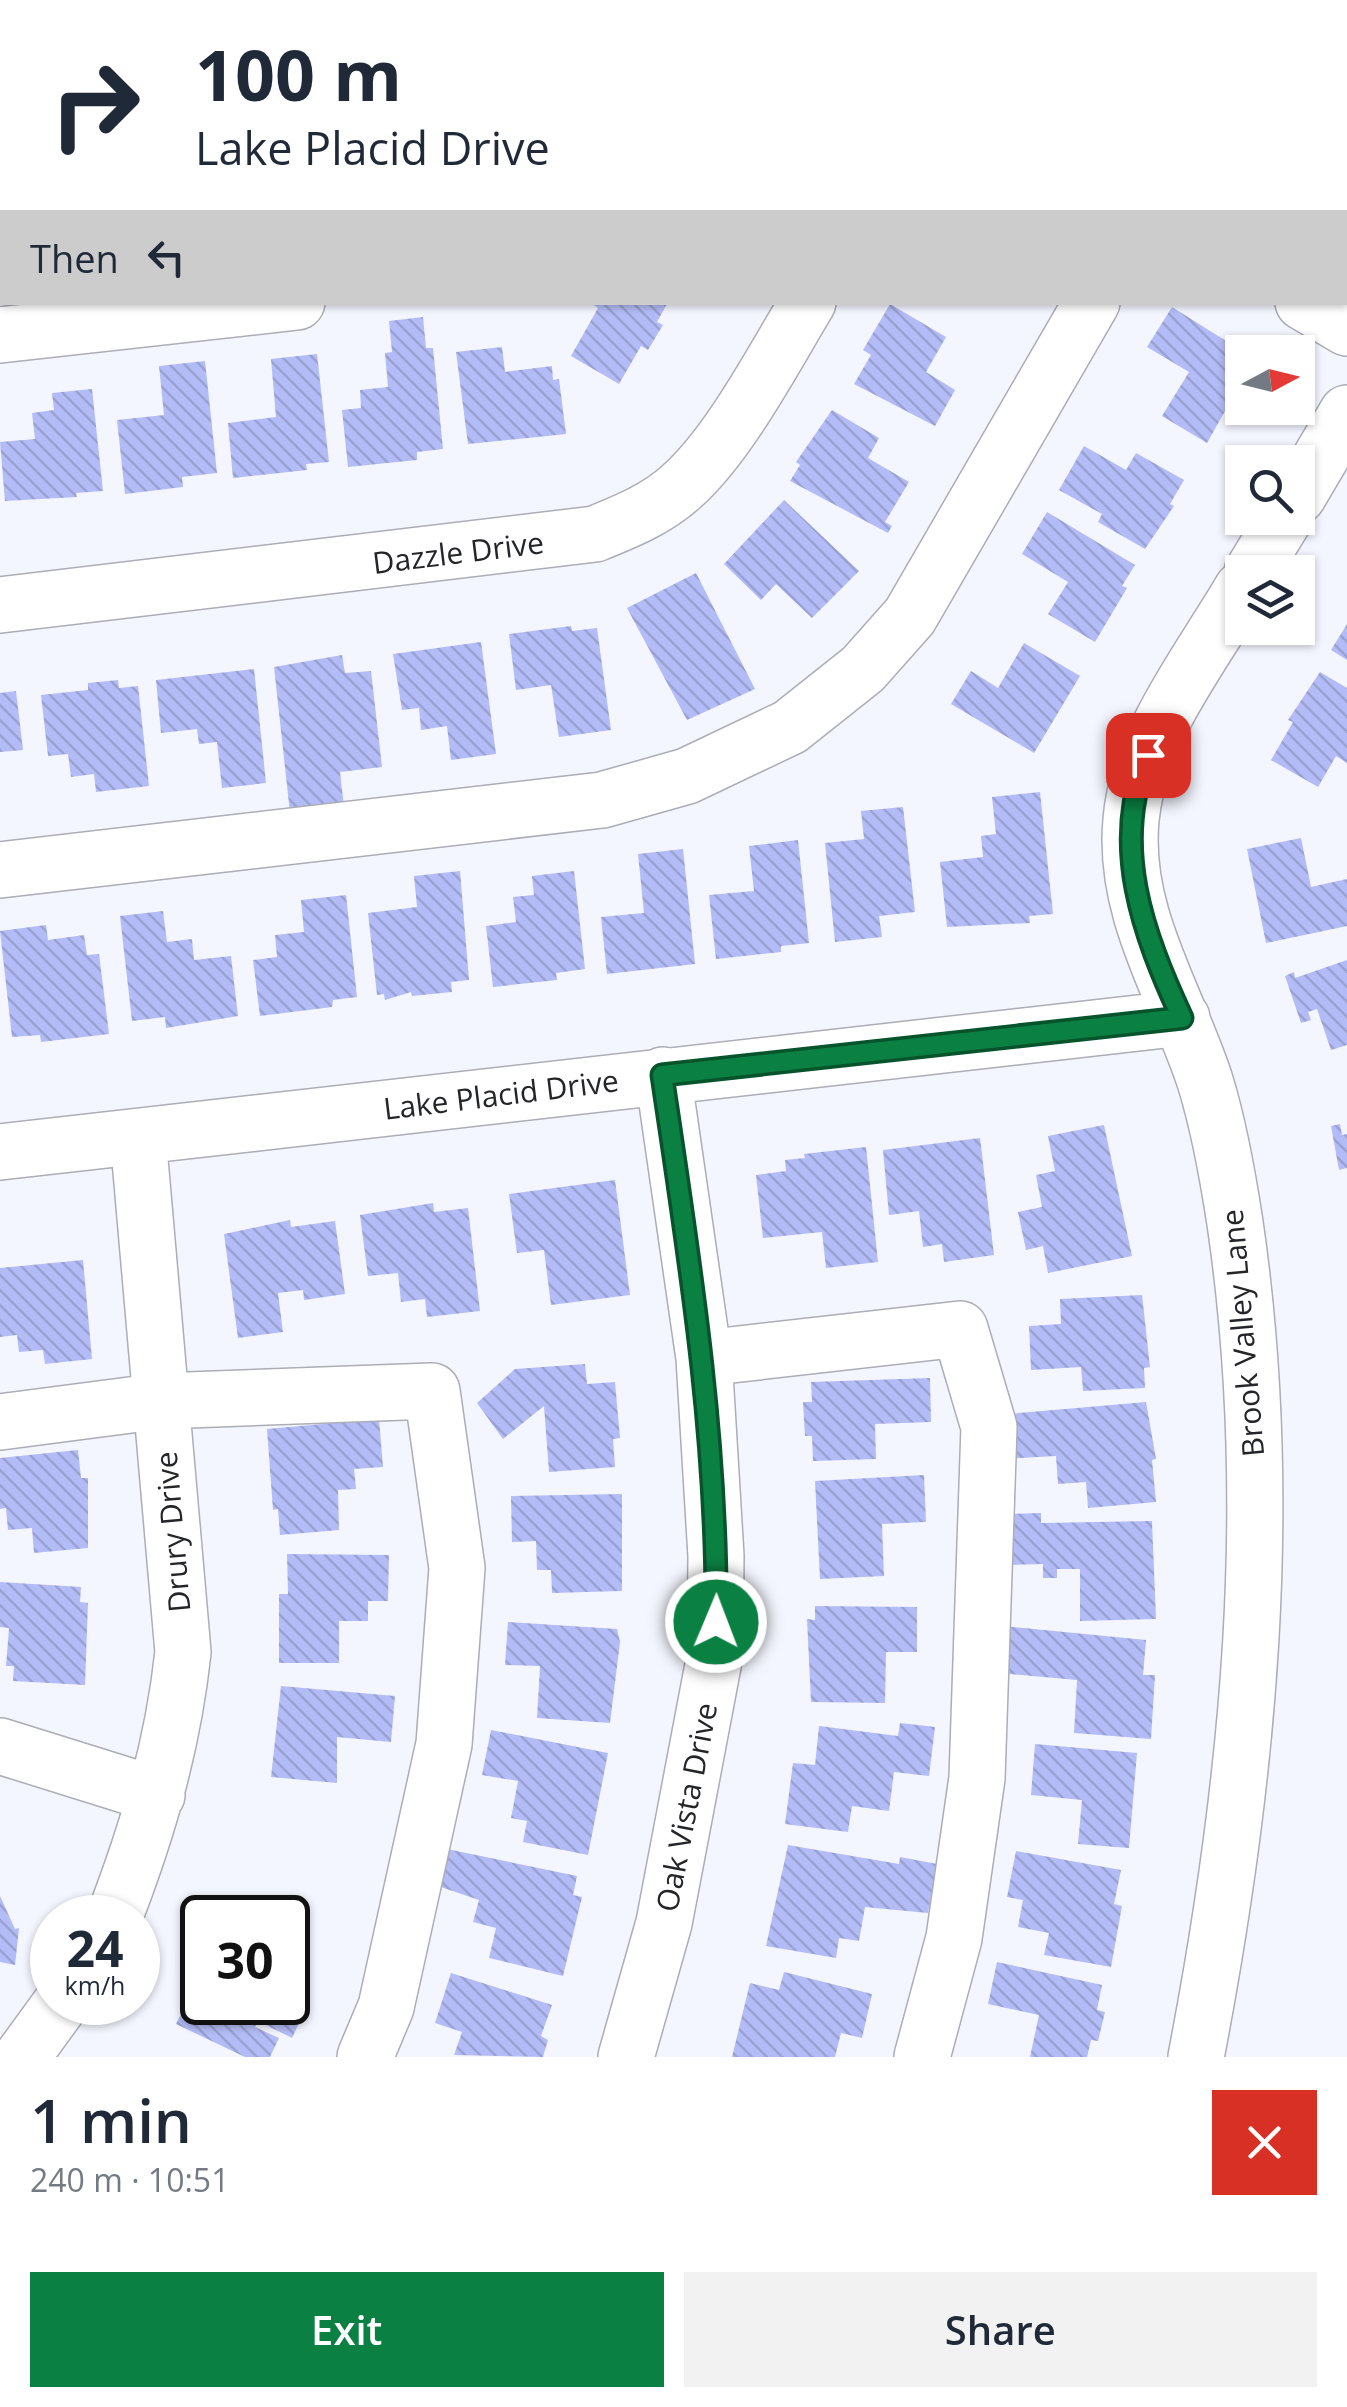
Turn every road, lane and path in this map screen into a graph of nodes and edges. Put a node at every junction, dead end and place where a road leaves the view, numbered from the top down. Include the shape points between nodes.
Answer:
1 (270, 305) edge
2 (806, 305) edge
3 (1090, 305) edge
4 (1308, 305) edge
5 (1347, 328) edge
6 (0, 335) edge
7 (1347, 413) edge
8 (1315, 467) edge
9 (0, 605) edge
10 (1225, 617) edge
11 (0, 870) edge
12 (1182, 1018) junction
13 (662, 1075) junction
14 (138, 1137) junction
15 (0, 1152) edge
16 (704, 1358) junction
17 (161, 1401) junction
18 (0, 1422) edge
19 (0, 1746) edge
20 (157, 1795) junction
21 (122, 1895) edge
22 (45, 2025) edge
23 (22, 2057) edge
24 (366, 2057) edge
25 (626, 2057) edge
26 (922, 2057) edge
27 (1196, 2057) edge

1 - 6 street
2 - 9 street, Dazzle Drive via 740,412 685,484 596,534
3 - 11 street via 910,616 863,669 790,727 687,776 602,800
4 - 5 street
7 - 8 street
10 - 12 street, Brook Valley Lane via 1162,723 1134,788 1130,826 1138,904
12 - 13 street, Lake Placid Drive
12 - 27 street, Brook Valley Lane via 1206,1085 1234,1220 1249,1338 1256,1482 1253,1650 1238,1806
13 - 14 street, Lake Placid Drive
13 - 16 street, Oak Vista Drive
14 - 15 street, Lake Placid Drive
14 - 17 street, Drury Drive
16 - 25 street, Oak Vista Drive via 715,1654 664,1923
16 - 26 street via 960,1329 989,1427 977,1778 954,1938
17 - 18 street
17 - 20 street, Drury Drive via 182,1652
17 - 24 street via 432,1390 457,1568 444,1744 386,2007
19 - 20 street
20 - 21 street, Drury Drive
22 - 23 street

